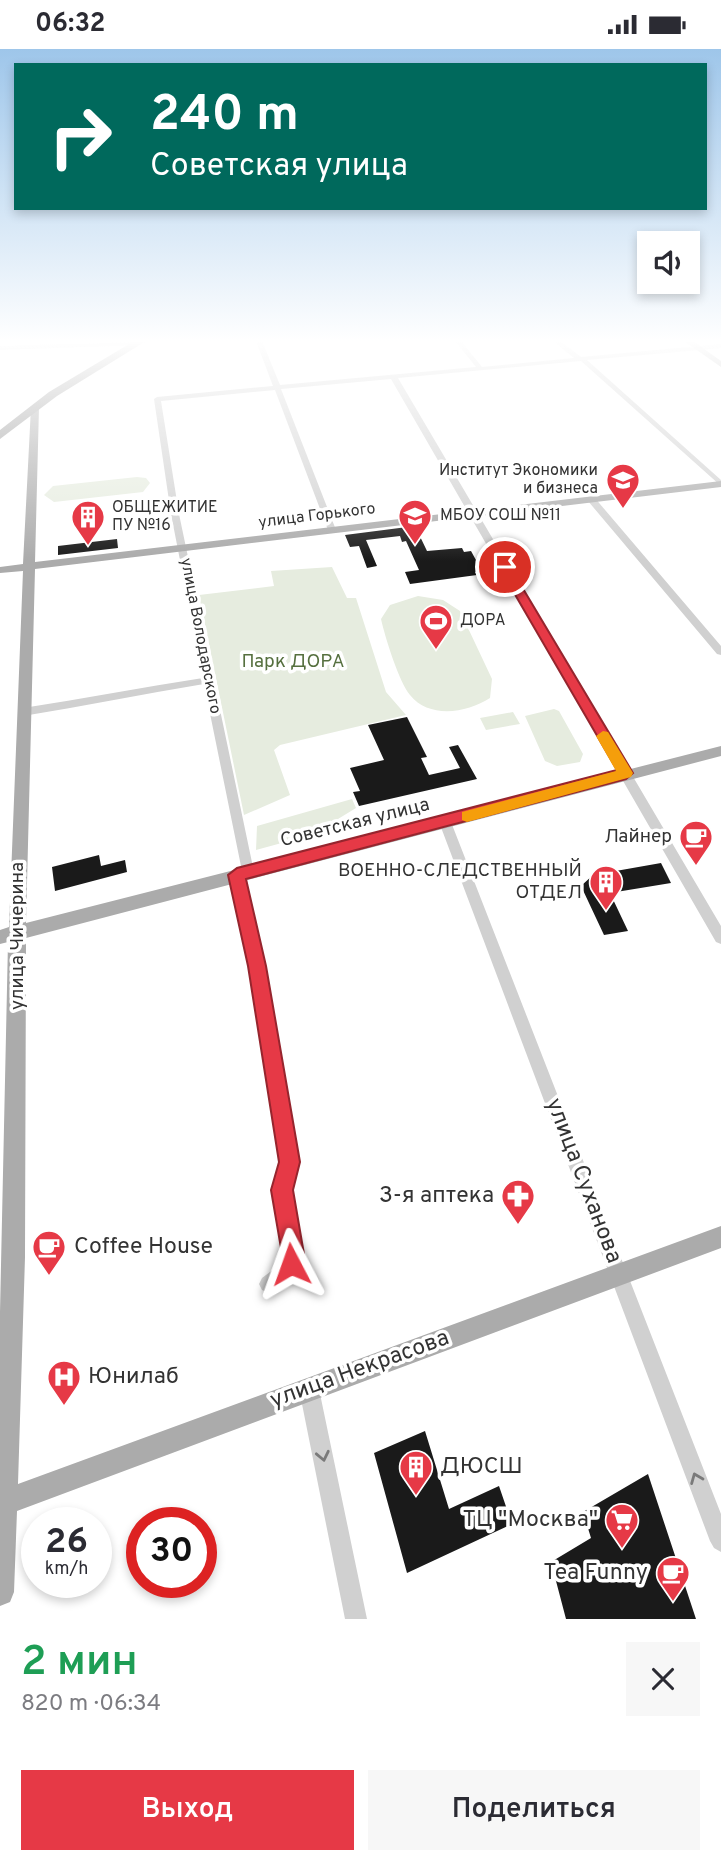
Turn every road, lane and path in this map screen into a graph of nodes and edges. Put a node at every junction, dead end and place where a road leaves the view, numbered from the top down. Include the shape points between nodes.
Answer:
1 (26, 414) edge
2 (35, 414) edge
3 (160, 414) edge
4 (287, 414) edge
5 (416, 414) edge
6 (642, 414) edge
7 (0, 436) edge
8 (721, 484) edge
9 (591, 499) junction
10 (474, 513) junction
11 (332, 530) junction
12 (182, 548) junction
13 (29, 566) junction
14 (0, 570) edge
15 (721, 652) edge
16 (209, 680) junction
17 (23, 712) junction
18 (721, 751) edge
19 (626, 773) junction
20 (445, 822) junction
21 (242, 873) junction
22 (10, 934) edge
23 (721, 938) edge
24 (721, 1237) edge
25 (619, 1275) junction
26 (268, 1284) dead end
27 (309, 1389) junction
28 (2, 1504) edge
29 (721, 1541) edge
30 (0, 1592) edge
31 (356, 1619) edge

1 - 7 highway
2 - 13 main road, улица Чичерина
3 - 12 street, улица Володарского
4 - 11 street
5 - 10 street
6 - 8 street
8 - 9 main road, улица Горького
9 - 10 main road, улица Горького
9 - 15 street
10 - 11 main road, улица Горького
10 - 19 street
11 - 12 main road, улица Горького
12 - 13 main road, улица Горького
12 - 16 street, улица Володарского
13 - 14 main road, улица Горького
13 - 17 main road, улица Чичерина
16 - 17 street
16 - 21 street, улица Володарского
17 - 22 main road, улица Чичерина
18 - 19 main road, Советская улица
19 - 20 main road, Советская улица
19 - 23 street
20 - 21 main road, Советская улица
20 - 25 street, улица Суханова
21 - 22 main road, Советская улица
21 - 26 street, улица Володарского via 290,1162 282,1190 293,1254 291,1264
22 - 28 main road, улица Чичерина via 14,1257
24 - 25 main road, улица Некрасова
25 - 27 main road, улица Некрасова
29 -> 25 street, улица Суханова
27 - 28 main road, улица Некрасова
27 -> 31 street
28 - 30 main road, улица Чичерина

